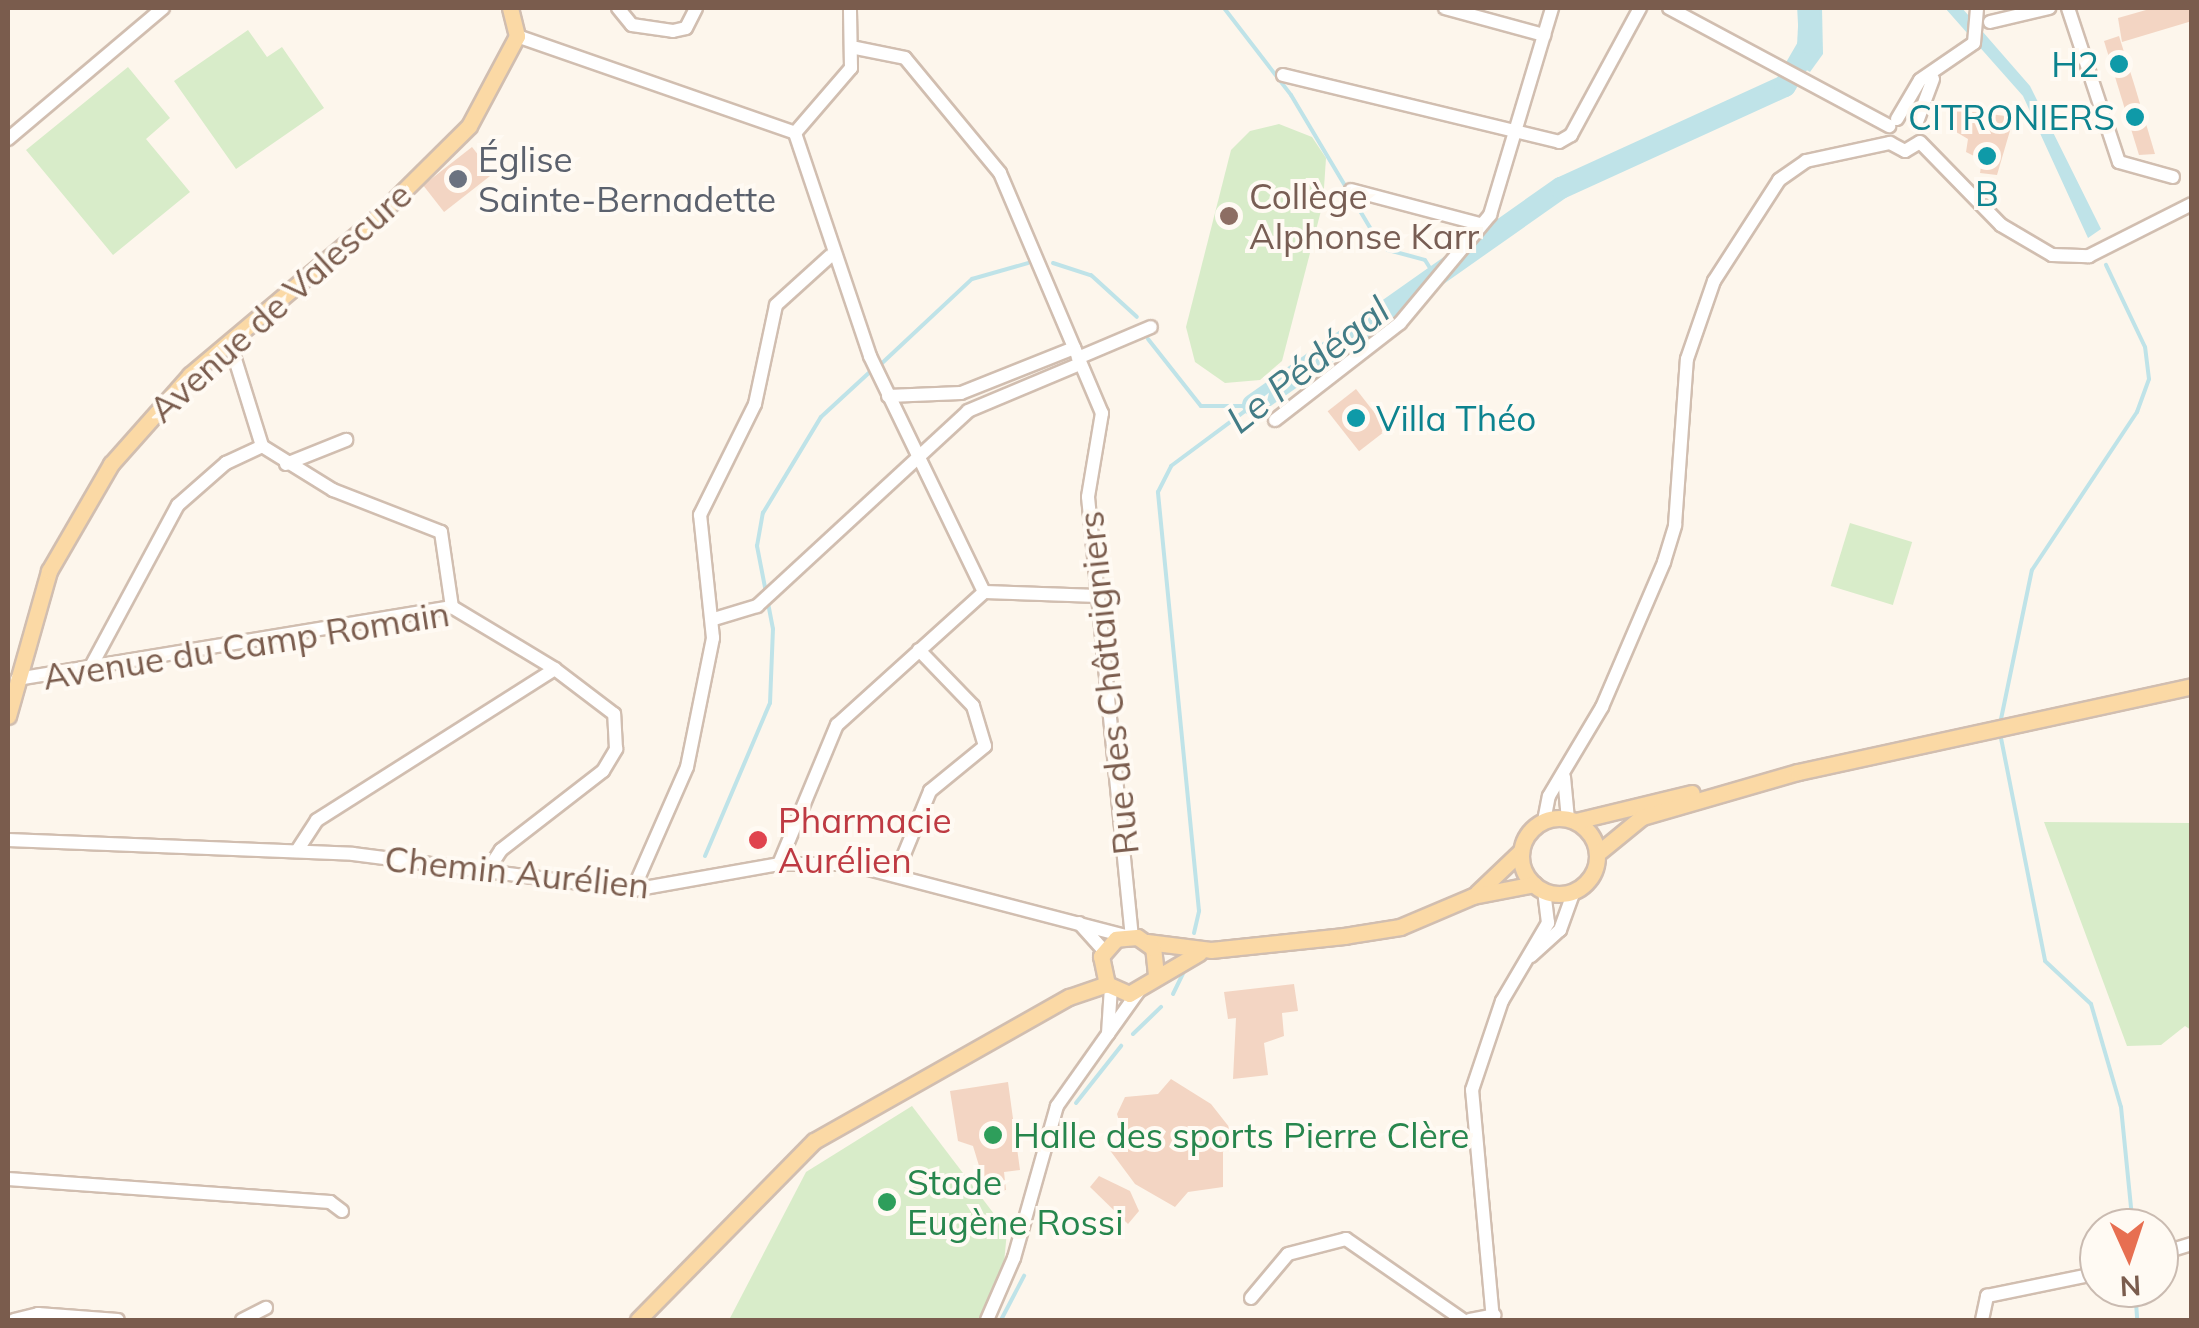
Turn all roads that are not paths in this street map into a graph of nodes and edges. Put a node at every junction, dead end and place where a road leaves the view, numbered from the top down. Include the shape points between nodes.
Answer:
1 (163, 8) edge
2 (510, 8) edge
3 (618, 8) edge
4 (696, 8) edge
5 (850, 8) edge
6 (1446, 8) edge
7 (1552, 8) edge
8 (1640, 8) edge
9 (1669, 8) edge
10 (1977, 8) edge
11 (1986, 8) edge
12 (2049, 8) edge
13 (2068, 8) edge
14 (1986, 27) junction
15 (1544, 35) junction
16 (517, 36) junction
17 (856, 48) junction
18 (1954, 62) junction
19 (1283, 75) dead end
20 (1893, 122) junction
21 (1917, 122) junction
22 (794, 133) junction
23 (1514, 136) junction
24 (8, 139) edge
25 (1920, 142) junction
26 (1890, 143) junction
27 (2173, 177) dead end
28 (1351, 190) dead end
29 (2192, 204) edge
30 (1480, 224) junction
31 (830, 256) junction
32 (1151, 327) dead end
33 (230, 343) junction
34 (1077, 357) junction
35 (961, 392) junction
36 (888, 396) junction
37 (968, 411) junction
38 (1275, 420) dead end
39 (346, 440) dead end
40 (262, 446) junction
41 (921, 455) junction
42 (286, 464) junction
43 (984, 592) junction
44 (1099, 596) junction
45 (452, 606) junction
46 (714, 619) junction
47 (919, 650) junction
48 (556, 669) junction
49 (89, 670) junction
50 (17, 679) junction
51 (2192, 686) edge
52 (8, 716) edge
53 (1798, 772) junction
54 (1564, 775) junction
55 (1572, 820) junction
56 (1544, 821) junction
57 (8, 840) edge
58 (297, 851) junction
59 (1522, 851) junction
60 (1598, 853) junction
61 (779, 864) junction
62 (488, 870) junction
63 (896, 874) junction
64 (1539, 888) junction
65 (633, 890) junction
66 (1574, 891) junction
67 (1474, 896) junction
68 (1078, 921) junction
69 (1134, 938) junction
70 (1211, 950) junction
71 (1104, 951) junction
72 (1526, 960) junction
73 (1100, 968) junction
74 (1156, 975) junction
75 (1109, 986) junction
76 (1138, 992) junction
77 (1069, 997) junction
78 (1108, 1034) junction
79 (8, 1178) edge
80 (342, 1211) dead end
81 (2079, 1277) edge
82 (1250, 1298) dead end
83 (266, 1308) dead end
84 (1494, 1318) edge
85 (14, 1320) edge
86 (118, 1320) edge
87 (242, 1320) edge
88 (638, 1320) edge
89 (987, 1320) edge
90 (1466, 1320) edge
91 (1982, 1320) edge

1 - 24 street
2 - 16 main road
3 - 4 street via 632,25 673,31 686,28
5 - 17 street
6 - 15 street
7 - 15 street
8 - 23 street via 1571,134 1541,144
9 - 20 street
10 - 14 street
11 - 14 street
12 - 14 street
13 - 27 street via 2119,162
14 - 18 street
15 - 23 street
16 - 22 street
16 - 33 main road, Avenue de Valescure via 474,120 444,154
17 - 22 street via 842,81
17 - 34 street, Rue des Châtaigniers via 906,58 1000,173
18 - 20 street via 1920,80
18 - 21 street via 1924,89
19 - 23 street
20 - 21 street
20 - 26 street
21 - 25 street
22 - 31 street
23 - 30 street via 1490,215
25 - 26 street via 1906,151
25 - 29 street via 2001,225 2052,255 2090,256
26 - 54 street via 1794,168 1765,198 1714,281 1687,359 1675,525 1664,562
28 - 30 street
30 - 38 street via 1442,279 1344,370
31 - 36 street
31 - 46 street via 776,304 755,404 704,502 700,530
32 - 34 street
33 - 40 street
33 - 50 main road, Avenue de Valescure via 142,426 76,515 49,571
34 - 35 street
34 - 37 street
34 - 44 street, Rue des Châtaigniers via 1102,414 1088,496
35 - 36 street
35 - 37 street
36 - 41 street
37 - 41 street
39 - 42 street
40 - 42 street
40 - 49 street via 226,464 178,505
41 - 43 street
41 - 46 street via 757,606
42 - 45 street via 440,532
43 - 44 street
43 - 47 street
44 - 69 street, Rue des Châtaigniers
45 - 48 street, Avenue du Camp Romain
45 - 49 street, Avenue du Camp Romain
46 - 65 street via 687,767
47 - 61 street via 824,744
47 - 63 street via 973,706 985,746 930,791
48 - 58 street via 317,820
48 - 62 street, Avenue du Camp Romain via 614,714 616,749 603,771 501,850
49 - 50 street, Avenue du Camp Romain
50 - 52 main road, Avenue de Valescure
51 - 53 main road
53 - 55 main road
53 - 60 main road via 1642,818
54 - 55 street
54 - 56 street
55 - 56 main road
55 - 60 main road
56 - 59 main road
57 - 58 street, Chemin Aurélien
58 - 62 street, Chemin Aurélien
59 - 64 main road
59 - 67 main road
60 - 66 main road via 1592,876
61 - 63 street, Chemin Aurélien
61 - 65 street, Chemin Aurélien
62 - 65 street, Chemin Aurélien
63 - 68 street, Chemin Aurélien
64 - 66 main road
64 - 67 main road
64 - 72 street via 1548,922
66 - 72 street via 1560,930
67 - 70 main road via 1400,927
68 - 69 street, Chemin Aurélien
68 - 71 street
69 - 70 main road
69 - 71 main road
69 - 74 main road
70 - 74 main road
71 - 73 main road
72 - 84 street via 1502,1001 1472,1090
73 - 75 main road
73 - 77 main road
74 - 76 main road
75 - 76 main road
75 - 77 main road
75 - 78 street
76 - 78 street
77 - 88 main road via 814,1141
78 - 89 street via 1057,1106 1014,1258
79 - 80 street via 330,1202
81 - 91 street via 1986,1296
82 - 90 street via 1288,1254 1346,1239
83 - 87 street
84 - 90 street
85 - 86 street via 38,1314

